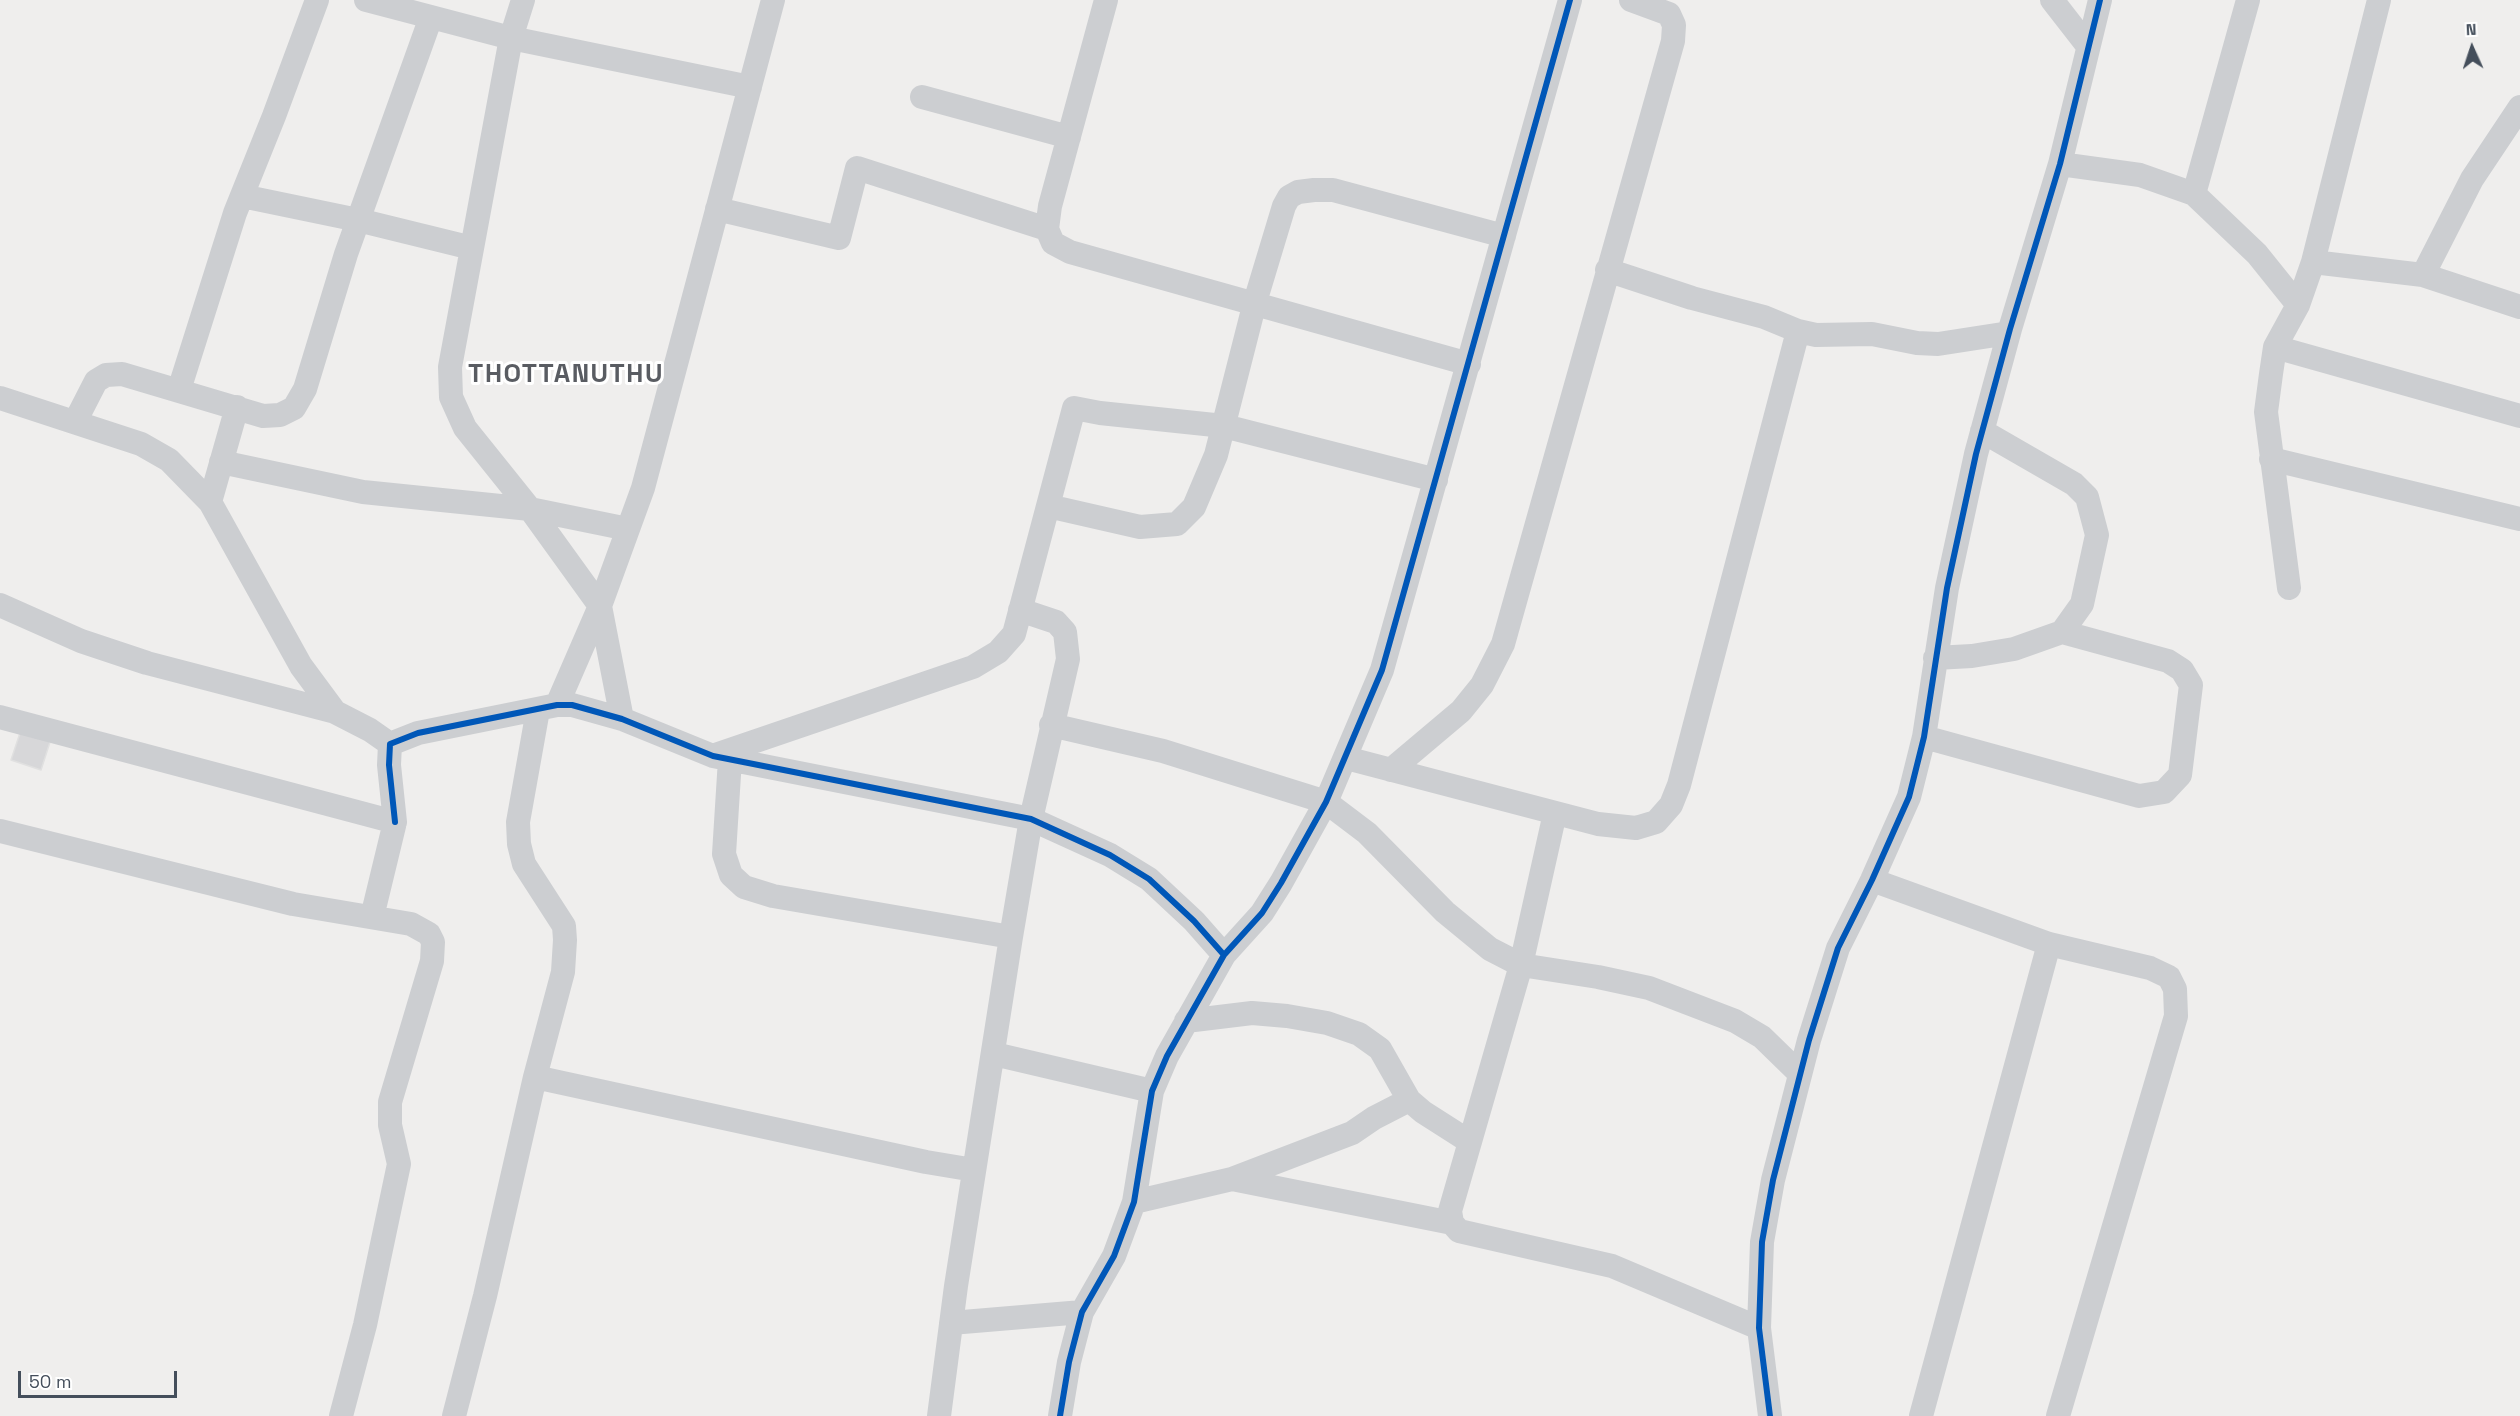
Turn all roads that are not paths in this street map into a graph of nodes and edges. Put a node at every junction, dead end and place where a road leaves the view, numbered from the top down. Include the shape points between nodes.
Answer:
1 (317, 0) edge
2 (366, 0) edge
3 (523, 0) edge
4 (773, 0) edge
5 (1106, 0) edge
6 (1570, 0) edge
7 (1630, 0) edge
8 (2052, 0) edge
9 (2100, 0) edge
10 (2248, 0) edge
11 (2379, 0) edge
12 (431, 17) junction
13 (511, 38) junction
14 (2087, 45) junction
15 (750, 87) junction
16 (922, 96) dead end
17 (2520, 107) edge
18 (1069, 137) junction
19 (2060, 164) junction
20 (2194, 194) junction
21 (242, 196) junction
22 (717, 209) junction
23 (358, 220) junction
24 (1047, 229) junction
25 (1504, 236) junction
26 (472, 248) junction
27 (2313, 262) junction
28 (1607, 270) junction
29 (2423, 274) junction
30 (1255, 302) junction
31 (2298, 305) junction
32 (2520, 307) edge
33 (1798, 331) junction
34 (2009, 333) junction
35 (2275, 347) junction
36 (1469, 364) junction
37 (179, 390) junction
38 (0, 398) edge
39 (237, 407) junction
40 (2520, 416) edge
41 (75, 422) junction
42 (1224, 426) junction
43 (1982, 431) junction
44 (2271, 459) junction
45 (221, 462) junction
46 (1436, 480) junction
47 (210, 502) junction
48 (1048, 506) junction
49 (530, 509) junction
50 (2520, 519) edge
51 (628, 529) junction
52 (2289, 588) dead end
53 (0, 605) edge
54 (600, 606) junction
55 (1020, 610) junction
56 (2062, 632) junction
57 (1935, 658) junction
58 (547, 708) junction
59 (335, 712) junction
60 (0, 717) edge
61 (622, 719) junction
62 (1051, 725) junction
63 (1924, 737) junction
64 (390, 744) junction
65 (721, 757) junction
66 (1346, 758) junction
67 (1391, 770) junction
68 (1326, 802) junction
69 (1555, 813) junction
70 (1031, 819) junction
71 (395, 822) junction
72 (0, 831) edge
73 (1872, 880) junction
74 (372, 917) junction
75 (1011, 937) junction
76 (2049, 944) junction
77 (1224, 955) junction
78 (1521, 965) junction
79 (1186, 1021) junction
80 (994, 1054) junction
81 (1800, 1074) junction
82 (535, 1077) junction
83 (1152, 1091) junction
84 (1409, 1100) junction
85 (1470, 1142) junction
86 (974, 1170) junction
87 (1232, 1179) junction
88 (1134, 1203) junction
89 (1452, 1223) junction
90 (1083, 1312) junction
91 (951, 1323) junction
92 (1759, 1328) junction
93 (341, 1416) edge
94 (454, 1416) edge
95 (939, 1416) edge
96 (1060, 1416) edge
97 (1770, 1416) edge
98 (1921, 1416) edge
99 (2058, 1416) edge

1 - 21 street
2 - 12 street
3 - 13 street
4 - 15 street
5 - 18 street
6 - 25 street
7 - 28 street via 1669,14 1674,26 1673,41
8 - 14 street
9 - 14 street
10 - 20 street
11 - 27 street
12 - 13 street
12 - 23 street
13 - 15 street
13 - 26 street
14 - 19 street
15 - 22 street
16 - 18 street
17 - 29 street via 2472,179
18 - 24 street
19 - 20 street via 2140,175
19 - 34 street
20 - 31 street via 2257,254
21 - 23 street
21 - 37 street
22 - 24 street via 839,238 857,168
22 - 51 street via 643,488
23 - 26 street
23 - 39 street via 305,389 294,408 280,415 263,416
24 - 30 street via 1053,243 1070,252
25 - 30 street via 1333,190 1298,192 1284,206
25 - 36 street
26 - 49 street via 450,367 451,397 465,428
27 - 29 street
27 - 31 street
28 - 33 street
28 - 67 street via 1503,645 1482,685 1461,711
29 - 32 street
30 - 36 street
30 - 42 street
31 - 35 street
33 - 34 street via 1816,335 1872,334 1938,344
33 - 69 street via 1671,805 1656,822 1636,828
34 - 43 street
35 - 40 street
35 - 44 street via 2266,412
36 - 46 street
37 - 39 street
37 - 41 street via 122,374 105,375 96,381
38 - 41 street
39 - 45 street
41 - 47 street via 141,444 169,460
42 - 46 street
42 - 48 street via 1194,507 1177,524 1140,527
42 - 48 street via 1074,408
43 - 56 street via 2074,484 2087,497 2097,535 2082,604
43 - 57 street
44 - 50 street
44 - 52 street
45 - 47 street
45 - 49 street via 363,492
46 - 66 street via 1382,670
47 - 59 street via 301,666
48 - 55 street
49 - 51 street
49 - 54 street
51 - 54 street
53 - 59 street via 81,641 147,663
54 - 58 street
54 - 61 street
55 - 62 street via 1056,622 1065,632 1068,659
55 - 65 street via 1014,634 998,652 974,667
56 - 57 street via 2014,649
56 - 63 street via 2168,661 2182,670 2191,685 2180,775 2164,792 2139,796
57 - 63 street
58 - 61 street via 572,705
58 - 64 street via 418,733
58 - 82 street via 518,822 519,844 524,864 564,926 566,940 563,972
59 - 64 street
60 - 71 street
61 - 65 street
62 - 68 street via 1163,751
62 - 70 street
63 - 73 street via 1909,796
64 - 71 street
65 - 70 street
65 - 75 street via 724,854 730,875 744,887 773,896
66 - 67 street
66 - 68 street
67 - 69 street
68 - 77 street via 1262,913
68 - 78 street via 1367,833 1445,912 1490,949
69 - 78 street
70 - 75 street
70 - 77 street via 1110,855 1149,879
71 - 74 street
72 - 74 street via 293,904
73 - 76 street
73 - 81 street via 1838,948
74 - 93 street via 411,924 429,934 433,942 432,962 390,1102 390,1125 399,1164
75 - 80 street
76 - 98 street
76 - 99 street via 2150,968 2169,977 2175,989 2176,1007
77 - 79 street
78 - 81 street via 1639,986 1692,1004 1762,1037
78 - 85 street
79 - 83 street
79 - 84 street via 1252,1013 1327,1023 1359,1034 1380,1049
80 - 83 street
80 - 86 street
81 - 92 street via 1773,1179 1762,1242
82 - 86 street
82 - 94 street
83 - 88 street
84 - 85 street
84 - 87 street via 1352,1133
85 - 89 street via 1450,1211
86 - 91 street
87 - 88 street
87 - 89 street
88 - 90 street via 1114,1256
89 - 92 street via 1460,1231 1612,1266
90 - 91 street
90 - 96 street
91 - 95 street
92 - 97 street

